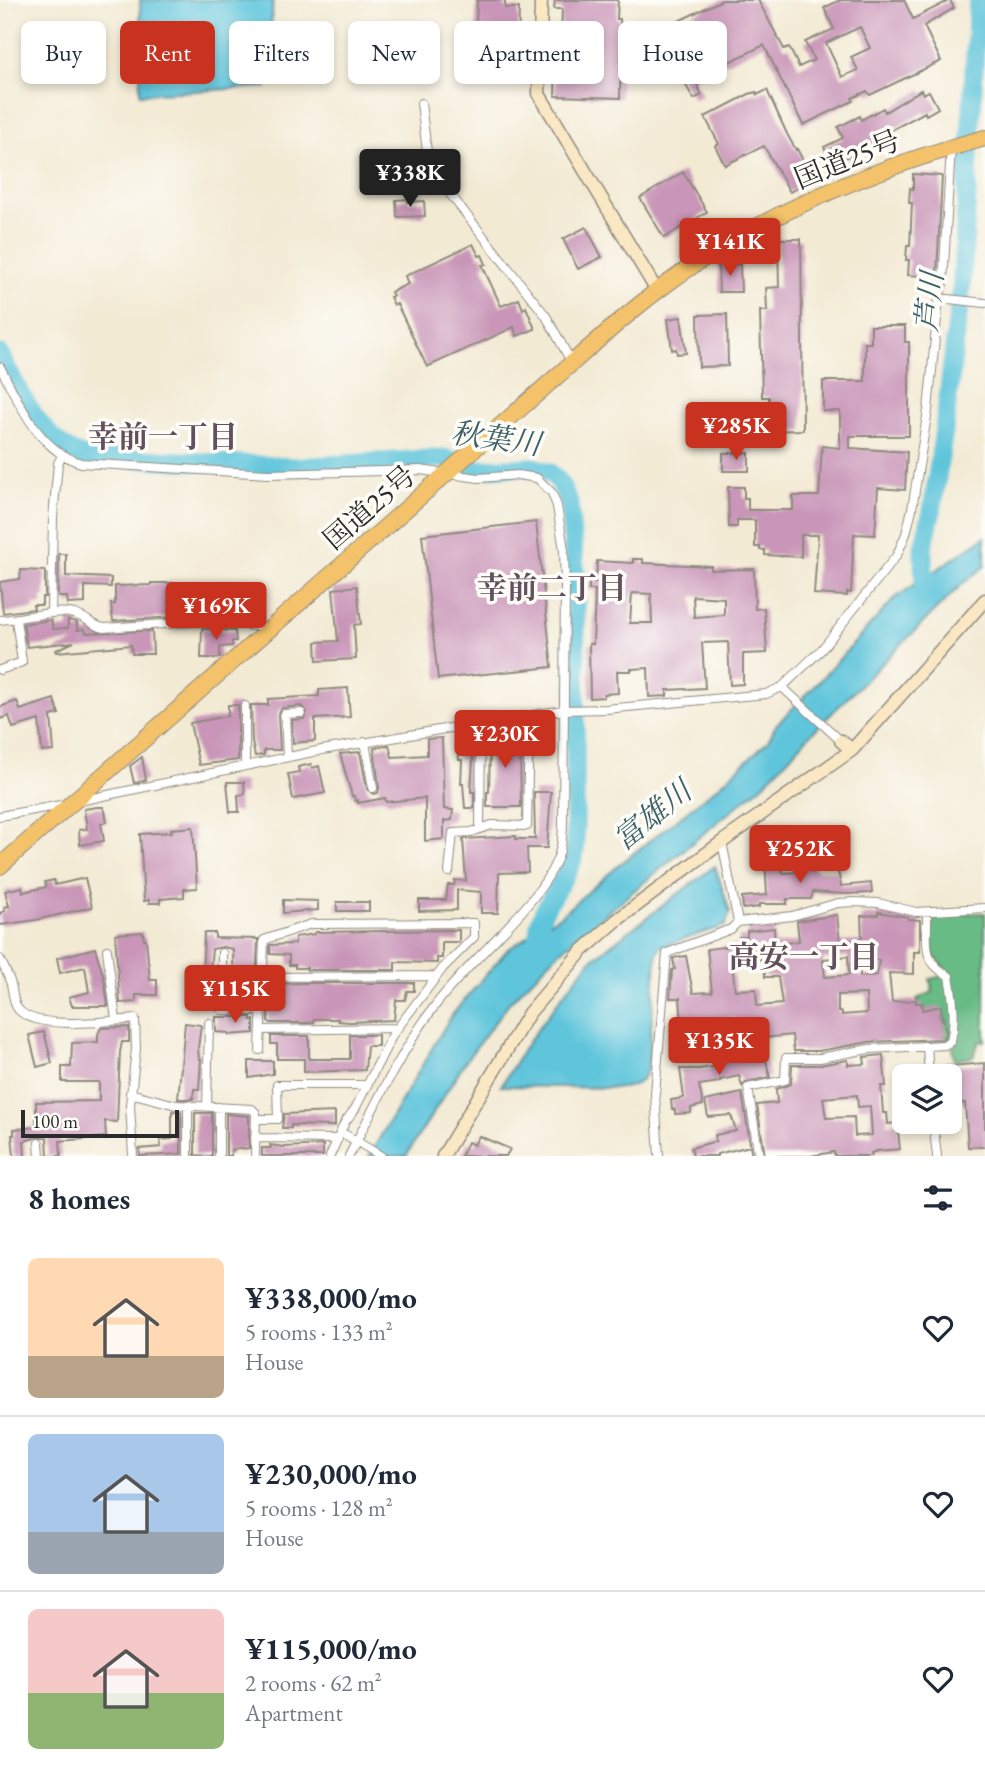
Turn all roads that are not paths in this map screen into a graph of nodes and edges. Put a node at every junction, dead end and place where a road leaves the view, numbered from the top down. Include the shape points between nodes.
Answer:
1 (541, 0) edge
2 (421, 103) dead end
3 (983, 138) edge
4 (954, 146) junction
5 (657, 290) junction
6 (941, 298) junction
7 (985, 303) edge
8 (572, 363) junction
9 (0, 368) edge
10 (62, 456) junction
11 (450, 470) junction
12 (984, 604) edge
13 (51, 612) junction
14 (16, 619) junction
15 (0, 620) edge
16 (270, 628) junction
17 (0, 670) edge
18 (782, 687) junction
19 (245, 706) dead end
20 (563, 710) junction
21 (301, 713) dead end
22 (529, 716) junction
23 (481, 723) junction
24 (841, 741) joint
25 (365, 742) junction
26 (852, 750) junction
27 (287, 757) junction
28 (245, 766) junction
29 (373, 788) dead end
30 (71, 803) junction
31 (0, 817) edge
32 (480, 829) junction
33 (722, 842) junction
34 (0, 866) edge
35 (449, 872) dead end
36 (985, 908) edge
37 (927, 912) junction
38 (738, 922) junction
39 (107, 950) dead end
40 (222, 953) dead end
41 (0, 959) edge
42 (3, 975) edge
43 (437, 976) junction
44 (262, 977) junction
45 (261, 1010) junction
46 (117, 1020) junction
47 (209, 1023) dead end
48 (397, 1028) junction
49 (261, 1030) junction
50 (927, 1046) junction
51 (260, 1050) dead end
52 (928, 1064) edge
53 (366, 1085) junction
54 (130, 1093) junction
55 (188, 1105) junction
56 (206, 1106) junction
57 (219, 1107) junction
58 (256, 1119) junction
59 (934, 1134) edge
60 (339, 1135) junction
61 (255, 1138) junction
62 (39, 1143) dead end
63 (359, 1143) junction
64 (40, 1156) edge
65 (133, 1156) edge
66 (188, 1156) edge
67 (219, 1156) edge
68 (255, 1156) edge
69 (330, 1156) edge
70 (349, 1156) edge
71 (381, 1156) edge
72 (443, 1156) edge
73 (659, 1156) edge
74 (759, 1156) edge
75 (937, 1156) edge

1 - 5 main road via 539,94
2 - 8 street via 432,171 546,316
3 - 4 highway, 国道25号
4 - 5 highway, 国道25号 via 849,184 777,217
4 - 6 street
5 - 8 highway, 国道25号
6 - 7 street
6 - 18 street via 928,410 906,534 875,584 822,649
8 - 11 highway, 国道25号
9 - 10 street via 39,435
10 - 11 street via 94,464 268,474
10 - 13 street via 53,518
11 - 16 highway, 国道25号
11 - 20 street via 479,478 537,478 552,493 564,550
12 - 26 main road
13 - 14 street
13 - 16 street via 84,617 104,628 197,622
14 - 15 street
14 - 17 street via 22,662
16 - 30 highway, 国道25号
18 - 20 street via 766,694
18 - 24 street
19 - 28 street
20 - 22 street
20 - 63 street via 563,833 556,862 529,901 432,1009 398,1062
21 - 27 street via 285,714
22 - 23 street
22 - 32 street via 527,825
23 - 25 street
23 - 32 street
24 - 26 main road
25 - 27 street
25 - 29 street
26 - 33 main road
27 - 28 street
28 - 30 street
30 - 31 street
30 - 34 highway, 国道25号
32 - 35 street via 453,833
33 - 38 street
33 - 72 main road via 617,920 558,978 529,1013
36 - 37 street
37 - 38 street via 854,902
37 - 50 street via 929,961 949,976 954,1028 945,1045
38 - 73 street via 731,929 667,953 655,1094
39 - 46 street
40 - 45 street via 222,1010
41 - 42 street
42 - 46 street via 16,1007 34,1019
43 - 44 street
43 - 44 street via 474,937 474,923 311,924 264,940
43 - 48 street
44 - 45 street
45 - 49 street
46 - 54 street via 135,1018
47 - 56 street
48 - 49 street
48 - 53 street
49 - 51 street
50 - 52 street
50 - 74 street via 786,1058 785,1080 748,1088
53 - 58 street via 277,1085 278,1119
53 - 60 street
54 - 55 street
54 - 65 street
55 - 56 street
55 - 66 street
56 - 57 street
57 - 58 street via 252,1109
57 - 67 street
58 - 61 street
59 - 75 street
60 - 61 street
60 - 63 street
60 - 69 street
61 - 68 street
62 - 64 street
63 - 70 street
63 - 71 street

